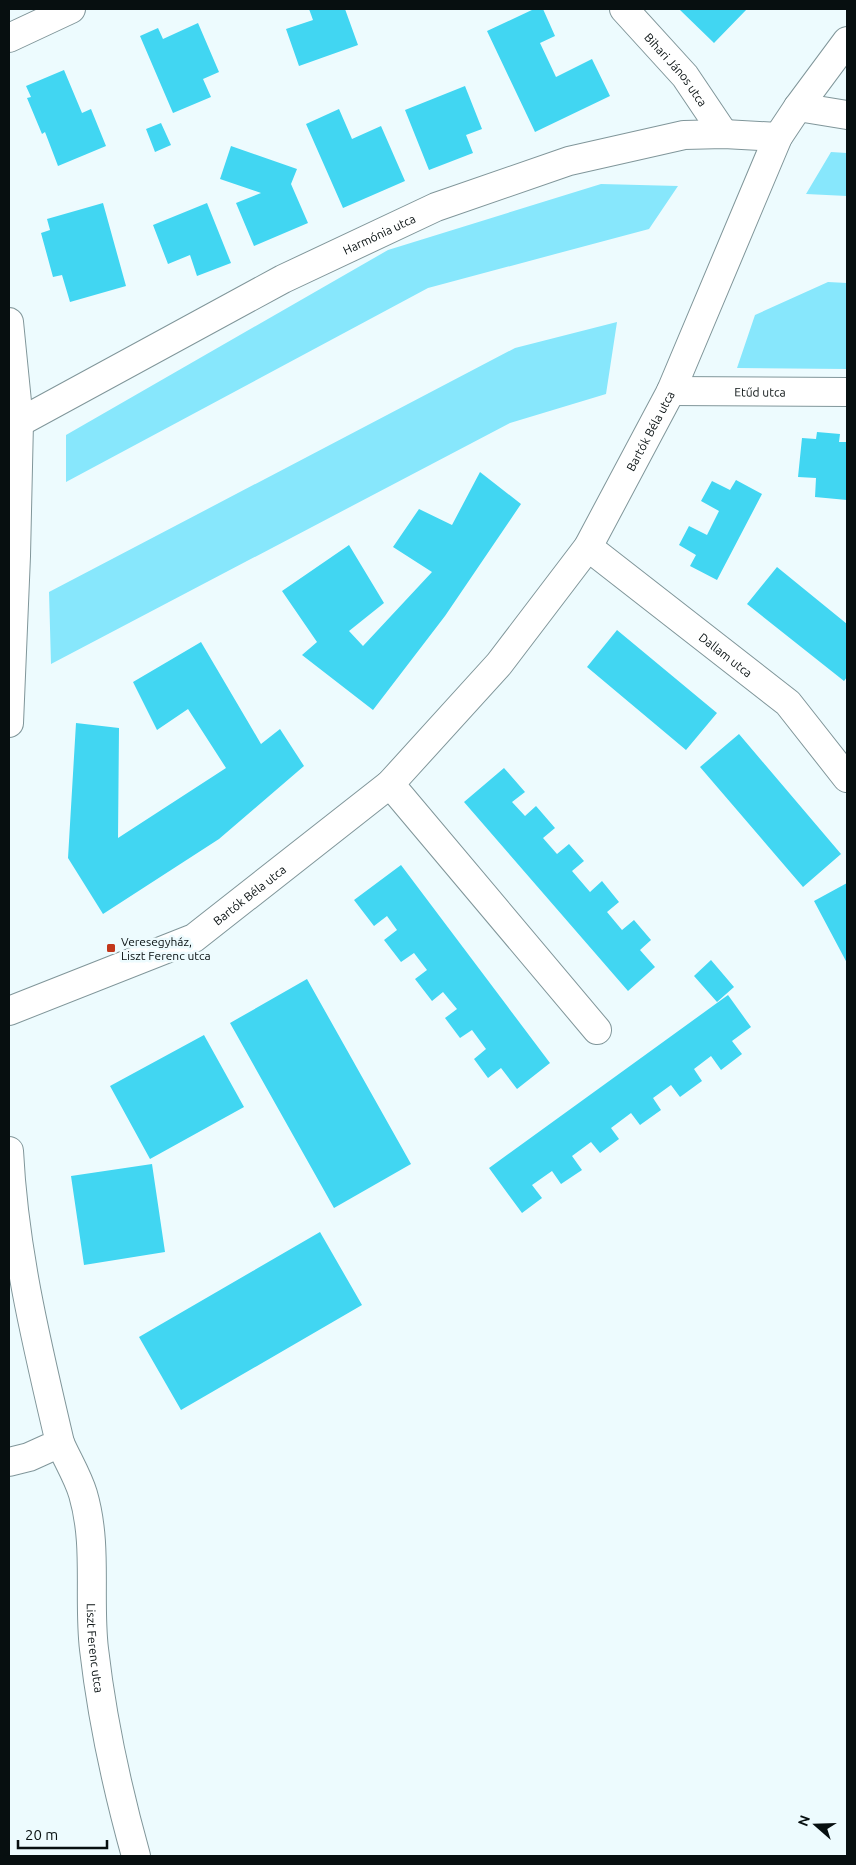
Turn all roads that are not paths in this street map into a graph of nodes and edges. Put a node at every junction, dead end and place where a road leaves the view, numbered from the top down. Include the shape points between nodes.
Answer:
1 (71, 9) edge
2 (624, 9) edge
3 (9, 38) edge
4 (847, 41) edge
5 (798, 107) junction
6 (847, 115) edge
7 (724, 134) junction
8 (778, 137) junction
9 (9, 322) edge
10 (671, 391) junction
11 (847, 392) edge
12 (14, 425) edge
13 (588, 547) junction
14 (9, 723) edge
15 (847, 778) edge
16 (390, 784) junction
17 (9, 1012) edge
18 (598, 1030) dead end
19 (9, 1151) edge
20 (60, 1443) junction
21 (9, 1462) edge
22 (136, 1856) edge

1 - 3 street
2 - 7 street, Bihari János utca via 685,76
4 - 5 street, Bartók Béla utca
5 - 6 street
5 - 8 street, Bartók Béla utca
7 - 8 street, Harmónia utca
7 - 12 street, Harmónia utca via 684,134 569,161 436,208 283,278
8 - 10 street, Bartók Béla utca
9 - 12 street
10 - 11 street, Etűd utca
10 - 13 street, Bartók Béla utca
12 - 14 street
13 - 15 street, Dallam utca via 788,703
13 - 16 street, Bartók Béla utca via 498,664
16 - 17 street, Bartók Béla utca via 194,938
16 - 18 street
19 - 20 street, Liszt Ferenc utca via 11,1198 26,1297
20 - 21 street
20 - 22 street, Liszt Ferenc utca via 85,1502 91,1538 95,1656 104,1720 117,1788

